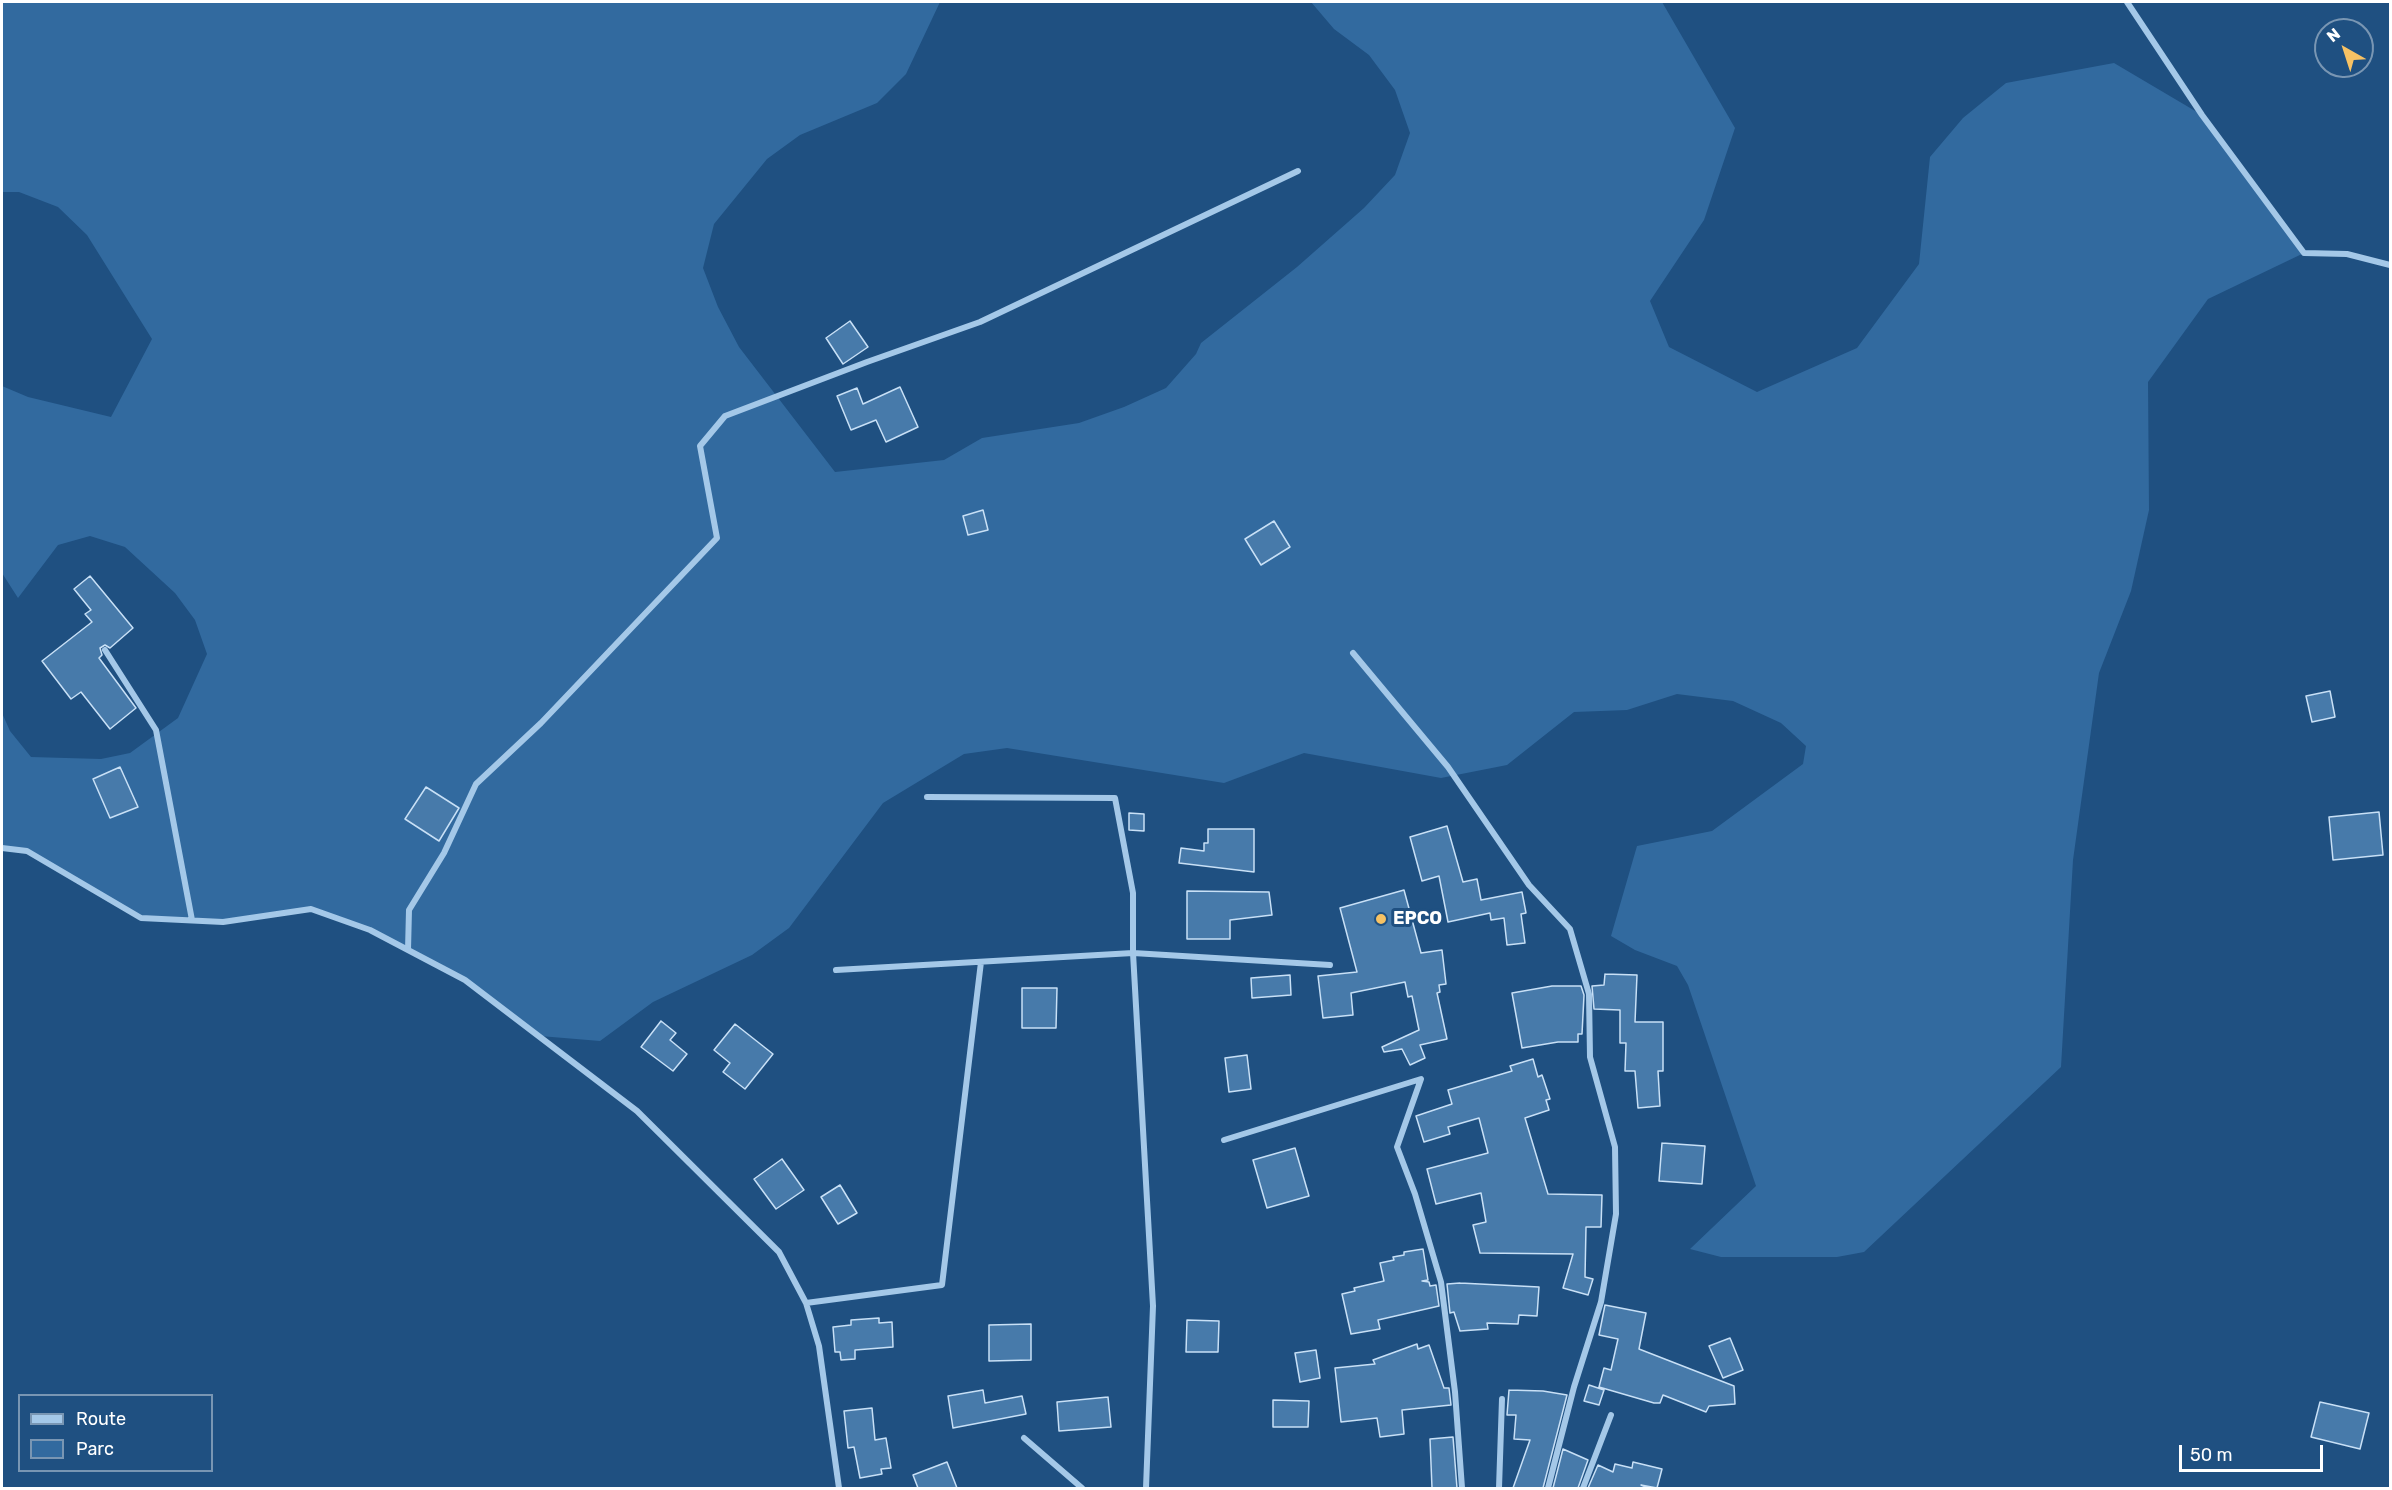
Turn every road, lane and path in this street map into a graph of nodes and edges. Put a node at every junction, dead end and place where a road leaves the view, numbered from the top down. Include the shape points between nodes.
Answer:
1 (2127, 2) edge
2 (1298, 171) dead end
3 (2391, 265) edge
4 (105, 650) dead end
5 (1353, 653) dead end
6 (927, 797) dead end
7 (2, 848) edge
8 (192, 920) junction
9 (408, 950) junction
10 (1133, 952) junction
11 (981, 962) junction
12 (1330, 964) dead end
13 (836, 970) dead end
14 (1224, 1140) dead end
15 (806, 1303) junction
16 (1502, 1399) dead end
17 (1611, 1415) dead end
18 (1024, 1438) dead end
19 (838, 1488) edge
20 (1082, 1488) edge
21 (1146, 1488) edge
22 (1462, 1488) edge
23 (1499, 1488) edge
24 (1548, 1488) edge
25 (1583, 1488) edge

1 - 3 street via 2202,116 2304,253 2348,254
2 - 9 street via 980,322 725,416 700,446 717,538 541,723 476,784 444,853 409,910
4 - 8 street via 156,730
5 - 24 street via 1448,767 1529,885 1570,929 1589,994 1590,1057 1615,1148 1616,1214 1601,1302
6 - 10 street via 1114,798 1133,893
7 - 8 street via 27,851 141,918
8 - 9 street via 223,922 311,909 370,930
9 - 15 street via 465,980 638,1112 779,1252
10 - 11 street
10 - 12 street
10 - 21 street via 1153,1306
11 - 13 street
11 - 15 street via 942,1285
14 - 22 street via 1421,1079 1397,1147 1441,1282
15 - 19 street via 819,1346
16 - 23 street
17 - 25 street
18 - 20 street

